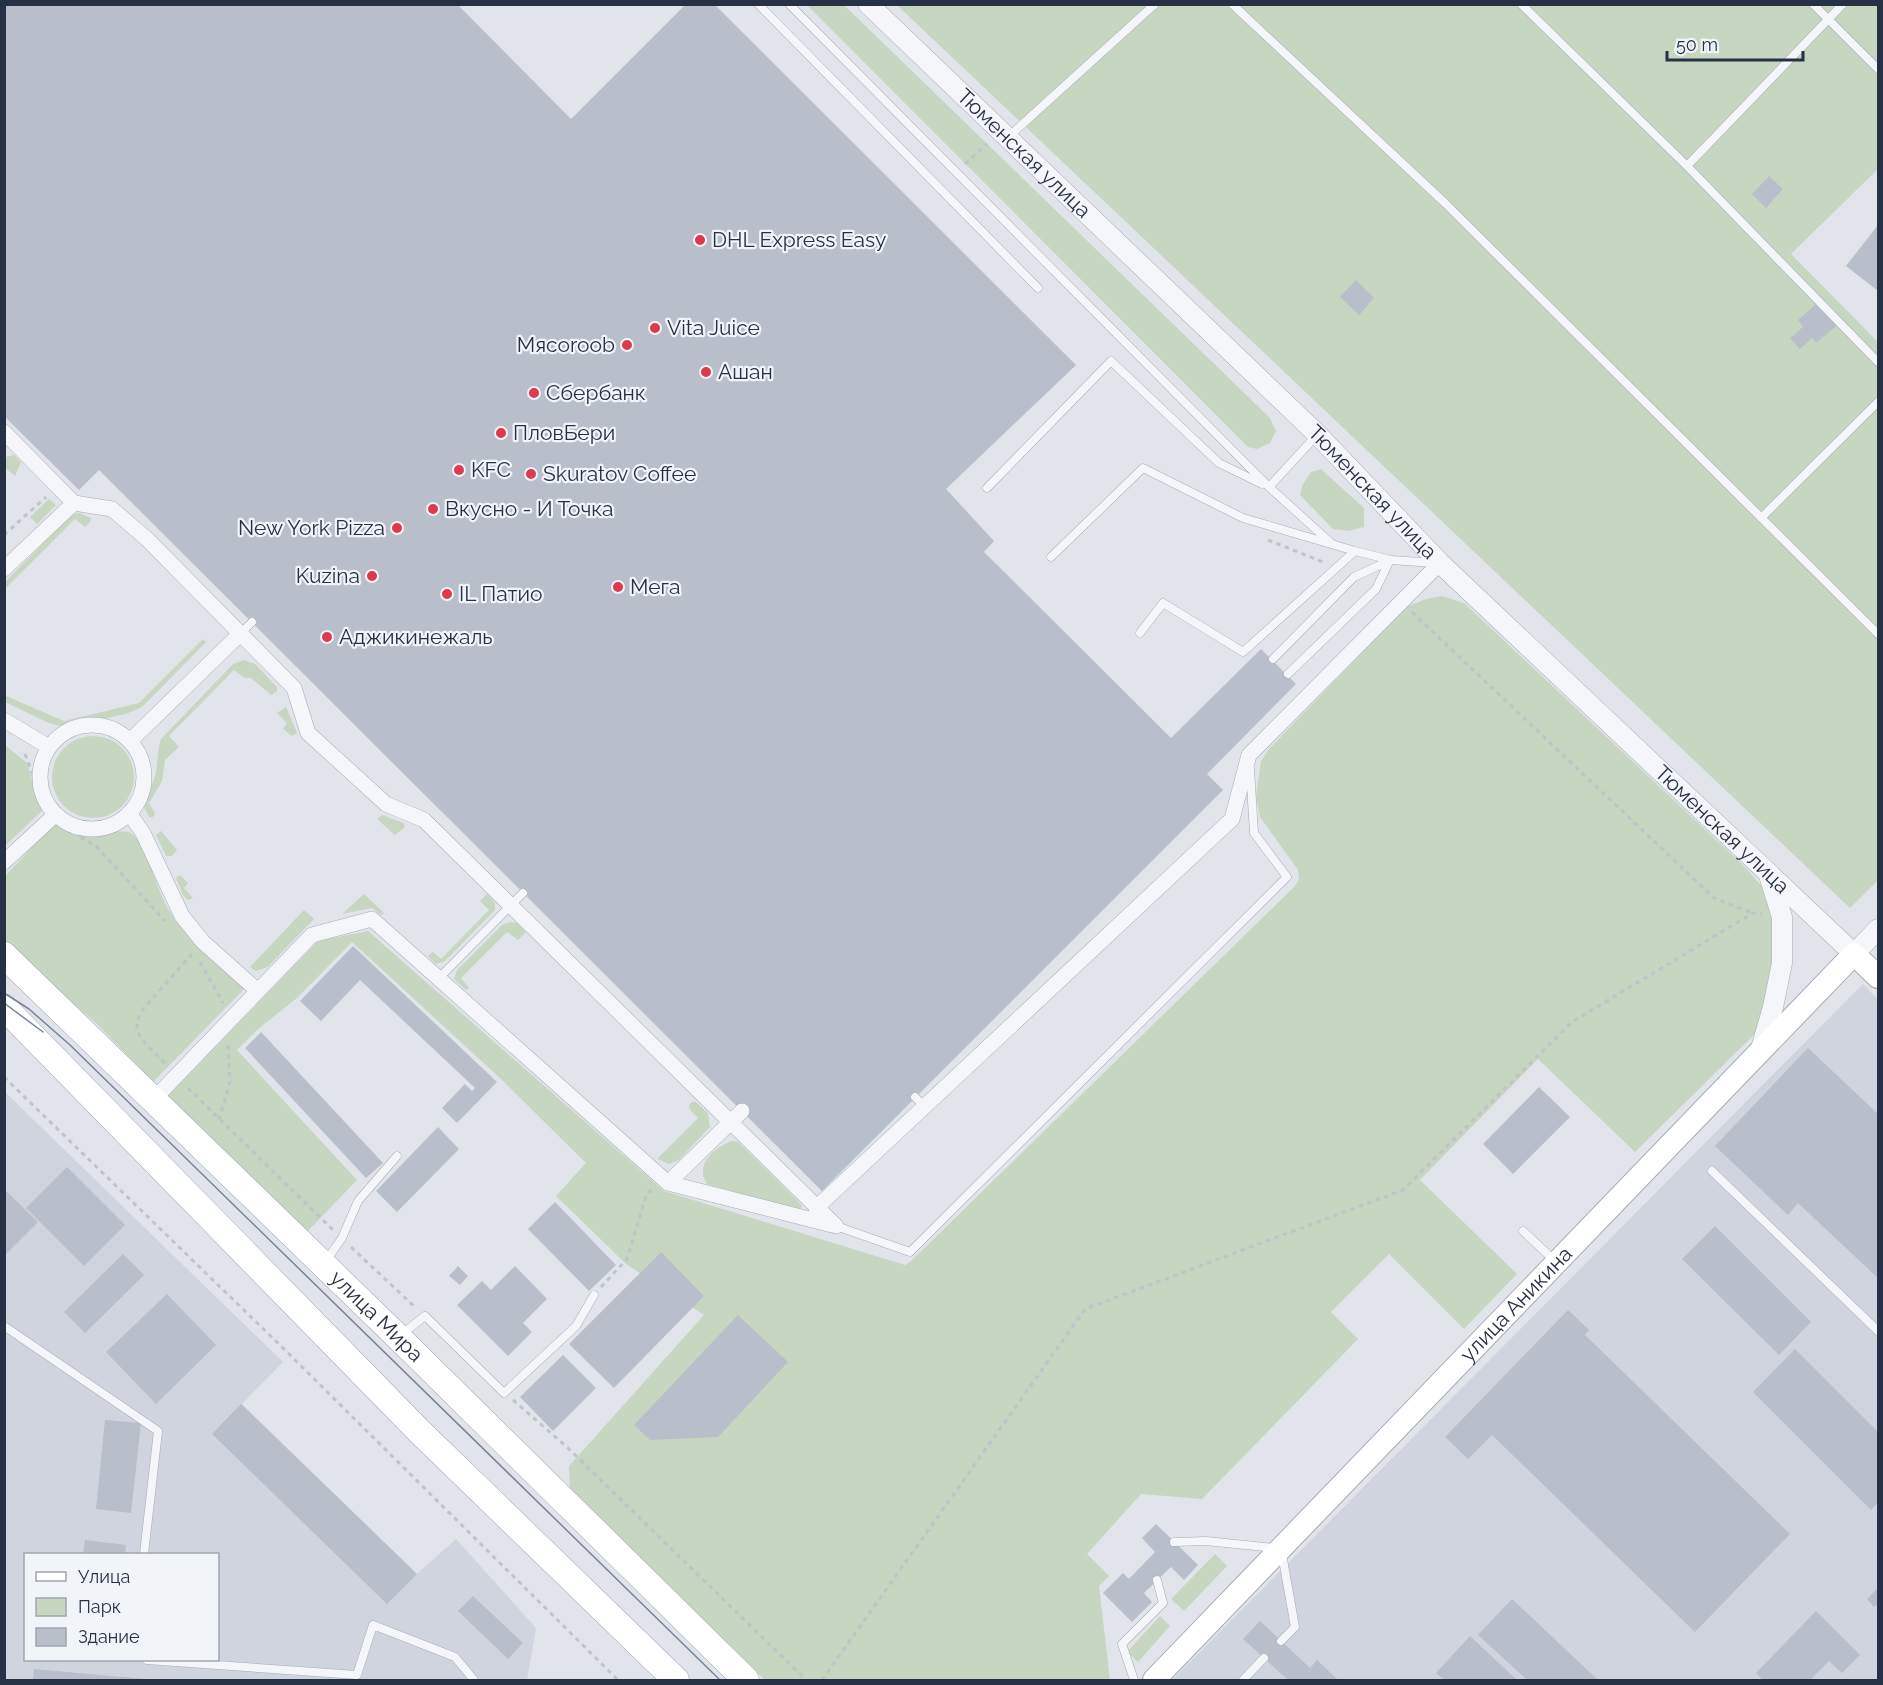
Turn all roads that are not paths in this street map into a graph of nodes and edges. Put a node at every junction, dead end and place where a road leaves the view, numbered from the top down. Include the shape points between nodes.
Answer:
1 (758, 4) edge
2 (789, 4) edge
3 (868, 4) edge
4 (1155, 4) edge
5 (1232, 4) edge
6 (1521, 4) edge
7 (1814, 4) edge
8 (1843, 4) edge
9 (1828, 20) junction
10 (1878, 69) edge
11 (1005, 136) junction
12 (1687, 166) junction
13 (1038, 288) dead end
14 (1878, 362) edge
15 (1878, 402) edge
16 (4, 432) edge
17 (1317, 434) junction
18 (1269, 487) junction
19 (987, 488) dead end
20 (74, 503) junction
21 (1761, 518) junction
22 (1335, 546) junction
23 (1355, 551) junction
24 (1051, 557) dead end
25 (1391, 560) junction
26 (1440, 563) junction
27 (4, 569) edge
28 (252, 622) dead end
29 (1140, 633) dead end
30 (240, 634) junction
31 (1878, 634) edge
32 (1273, 659) dead end
33 (1288, 674) dead end
34 (4, 720) edge
35 (130, 741) junction
36 (49, 747) junction
37 (1249, 755) junction
38 (129, 813) junction
39 (53, 816) junction
40 (4, 862) edge
41 (1767, 870) junction
42 (523, 893) dead end
43 (511, 906) junction
44 (1878, 929) edge
45 (1854, 954) junction
46 (4, 955) edge
47 (1878, 977) edge
48 (438, 979) junction
49 (258, 992) junction
50 (4, 1007) edge
51 (1760, 1052) junction
52 (153, 1099) junction
53 (742, 1111) dead end
54 (730, 1123) junction
55 (397, 1156) dead end
56 (1712, 1171) dead end
57 (668, 1183) junction
58 (816, 1208) junction
59 (836, 1226) junction
60 (1523, 1231) dead end
61 (1557, 1262) junction
62 (324, 1264) junction
63 (594, 1295) road end
64 (4, 1326) edge
65 (1878, 1330) edge
66 (398, 1336) junction
67 (1174, 1542) dead end
68 (1281, 1548) junction
69 (144, 1553) edge
70 (1157, 1580) dead end
71 (1281, 1641) dead end
72 (1264, 1658) dead end
73 (173, 1661) edge
74 (474, 1680) edge
75 (676, 1680) edge
76 (746, 1680) edge
77 (1134, 1680) edge
78 (1154, 1680) edge
79 (1243, 1680) edge

1 - 13 lane
2 - 18 lane
3 - 11 street, Тюменская улица
4 - 11 lane
5 - 21 lane via 1446,204
6 - 12 lane
7 - 9 lane
8 - 9 lane
9 - 10 lane
9 - 12 lane
11 - 17 street, Тюменская улица
12 - 14 lane
15 - 21 lane
16 - 20 street
17 - 18 lane
17 - 26 street, Тюменская улица
18 - 19 lane via 1219,463 1111,361
18 - 22 lane
20 - 27 street
20 - 30 street via 112,509 147,538
21 - 31 lane
22 - 23 lane
22 - 24 lane via 1243,518 1143,468
23 - 25 lane
23 - 29 lane via 1243,652 1163,603
25 - 26 lane
25 - 32 lane via 1354,577
25 - 33 lane via 1376,589
26 - 37 street
26 - 41 street, Тюменская улица
28 - 30 lane
30 - 35 street
30 - 43 street via 294,688 308,733 386,804 424,820
34 - 36 street
35 - 36 street via 111,729 88,725 73,728
35 - 38 street via 144,769 144,785
36 - 39 street via 40,774
37 - 58 street via 1232,819 920,1102
37 - 59 lane via 1254,833 1287,877 910,1252
38 - 39 street via 101,828 77,826
38 - 49 street via 143,833 198,947
39 - 40 street
41 - 45 street, Тюменская улица
41 - 51 street via 1782,917 1782,963
42 - 43 lane
43 - 48 lane
43 - 54 street
44 - 45 street, улица Аникина
45 - 47 main road, Тюменская улица
45 - 51 main road, улица Аникина
46 - 52 main road, улица Мира
48 - 49 street via 372,919 312,934
48 - 57 street
49 - 52 street
50 - 75 main road via 412,1423
51 - 61 main road, улица Аникина
52 - 62 main road, улица Мира
53 - 54 street
54 - 57 street
54 - 58 street
55 - 62 lane via 358,1201 342,1238
56 - 65 lane
57 - 59 street
58 - 59 street
60 - 61 lane
61 - 68 main road, улица Аникина
62 - 66 main road, улица Мира
63 - 66 lane via 576,1326 504,1393 425,1316
64 - 69 lane via 158,1431
66 - 76 main road, улица Мира
67 - 68 lane
68 - 71 lane via 1295,1627
68 - 78 main road, улица Аникина
70 - 77 lane via 1163,1603 1122,1644
72 - 79 lane
73 - 74 lane via 357,1675 373,1624 455,1657

